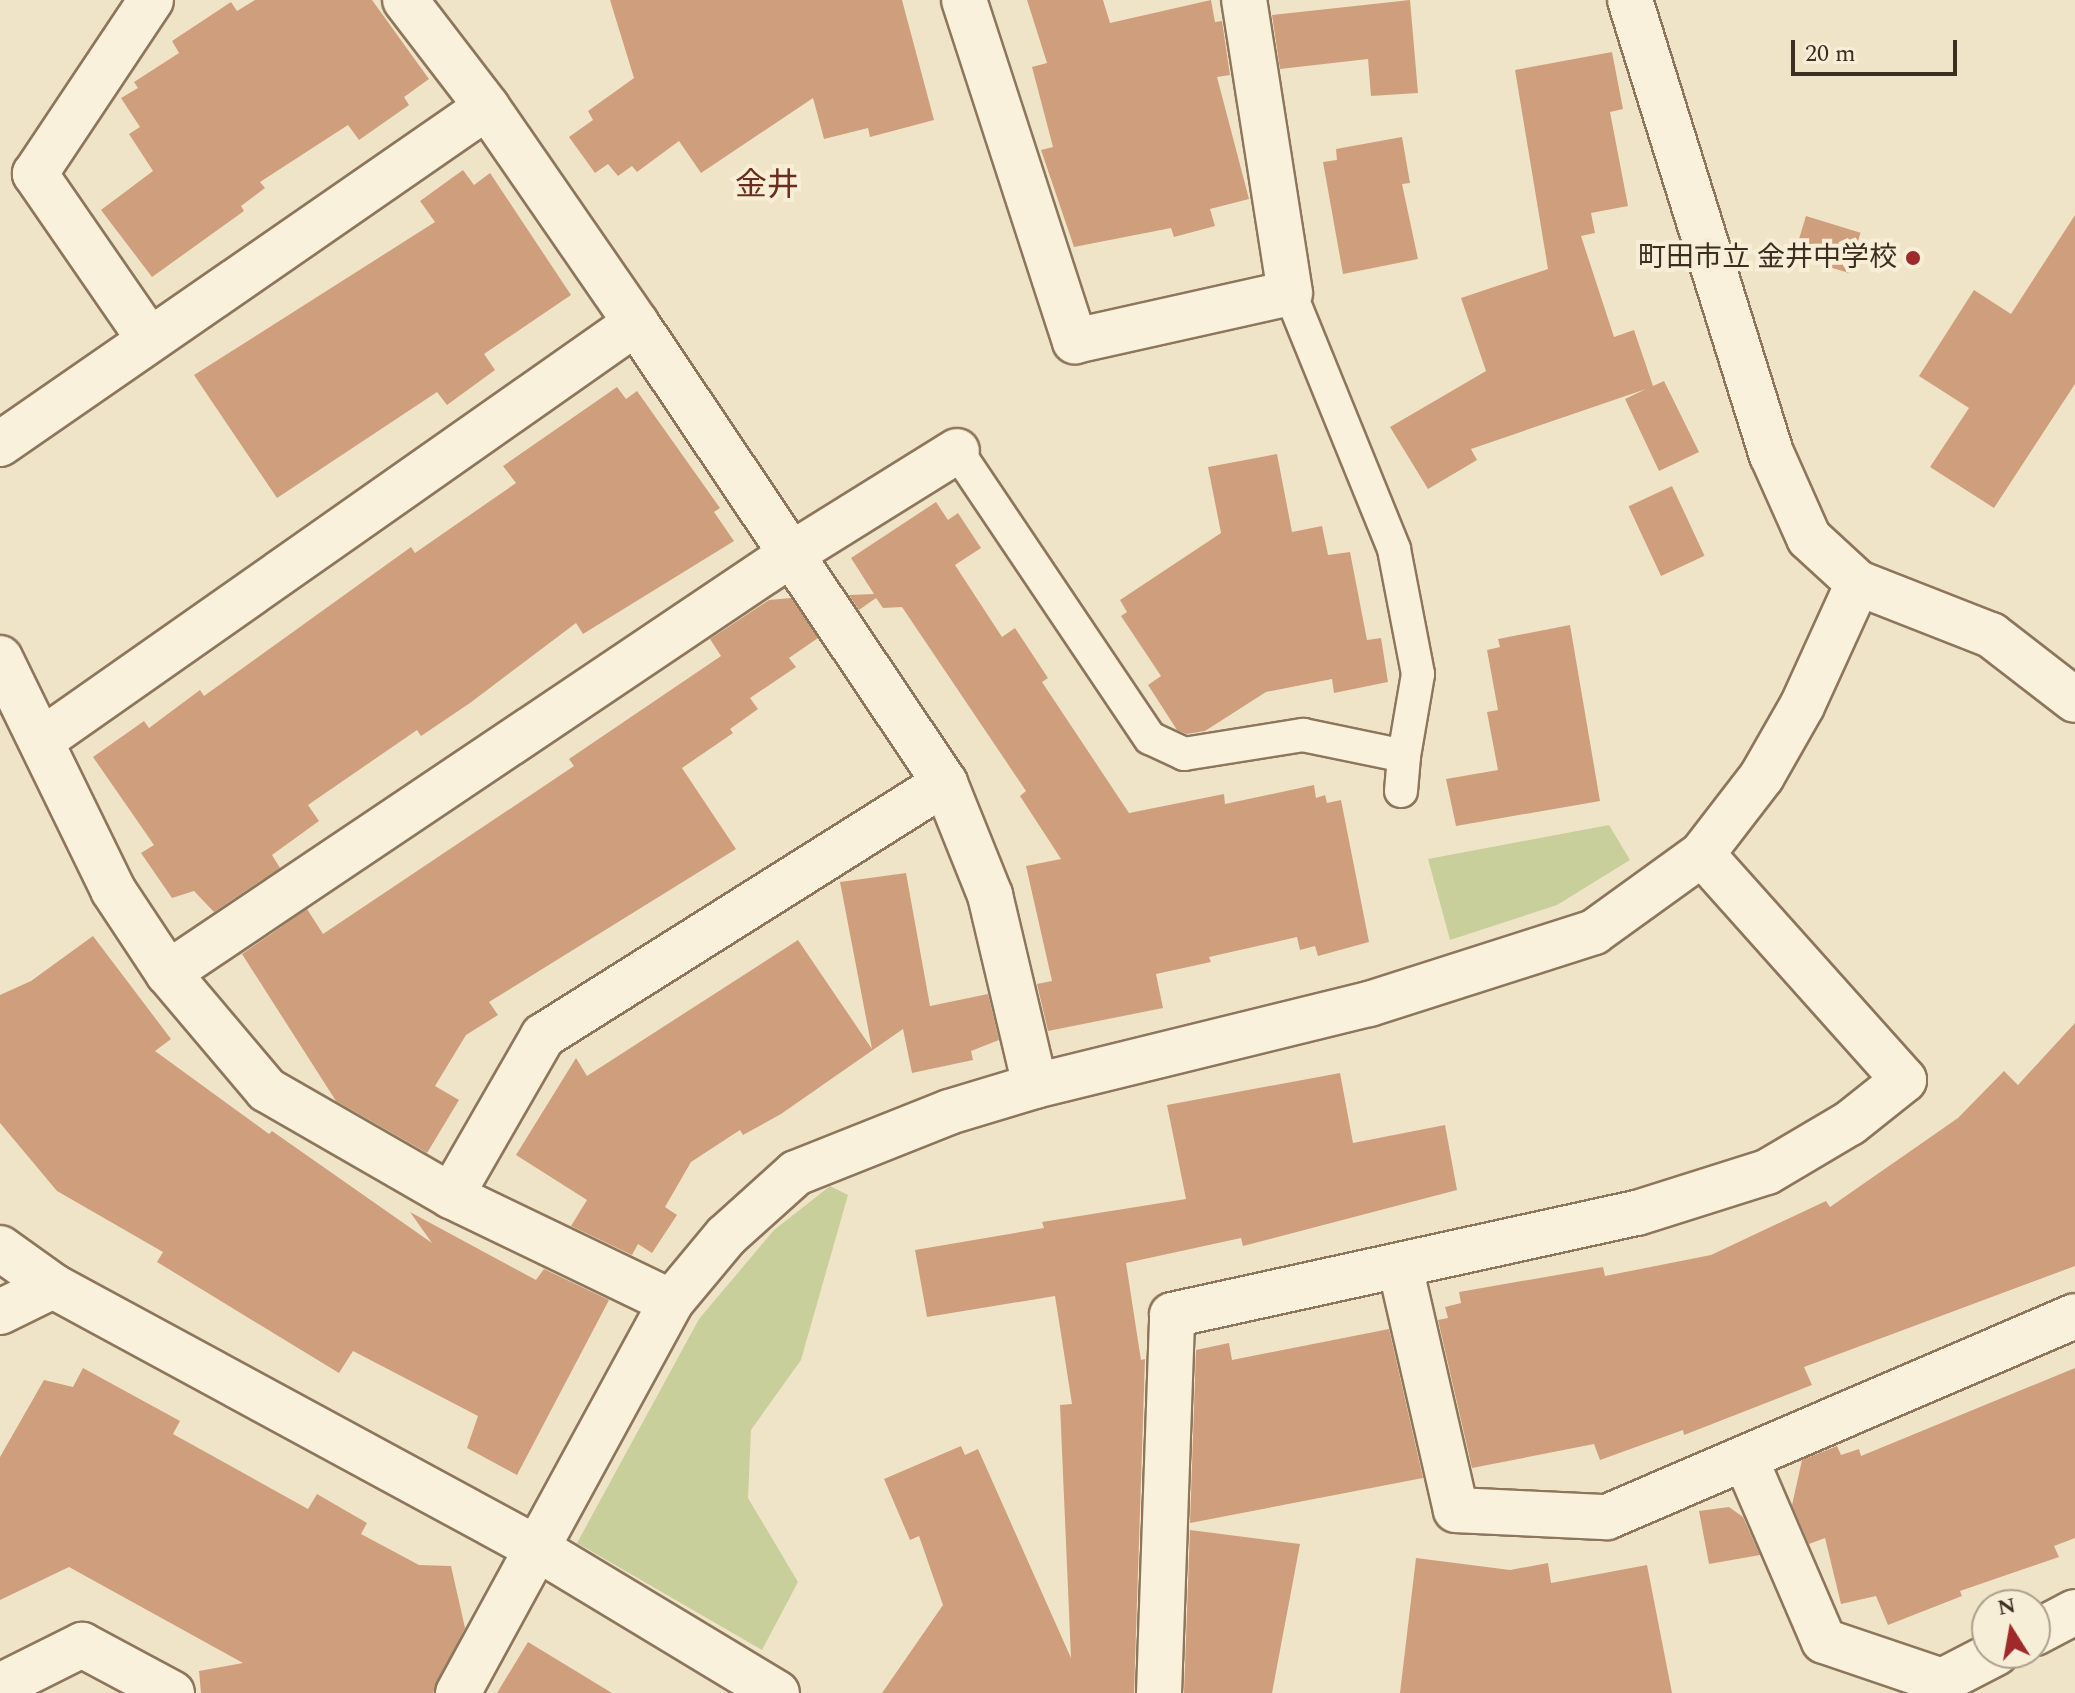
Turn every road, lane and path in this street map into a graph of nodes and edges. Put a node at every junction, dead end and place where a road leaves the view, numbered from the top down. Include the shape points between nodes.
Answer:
1 (151, 0) edge
2 (405, 0) edge
3 (964, 0) edge
4 (1244, 0) edge
5 (1630, 0) edge
6 (487, 107) junction
7 (1290, 293) junction
8 (636, 323) junction
9 (149, 339) junction
10 (0, 444) edge
11 (957, 451) joint
12 (793, 553) junction
13 (1858, 583) junction
14 (0, 658) edge
15 (2075, 700) edge
16 (42, 740) junction
17 (1404, 756) junction
18 (945, 783) junction
19 (1401, 791) dead end
20 (1702, 854) junction
21 (168, 973) junction
22 (1035, 1086) junction
23 (451, 1196) junction
24 (0, 1248) edge
25 (1400, 1266) junction
26 (53, 1286) junction
27 (671, 1302) junction
28 (0, 1312) edge
29 (2075, 1316) edge
30 (1745, 1458) junction
31 (538, 1549) junction
32 (2075, 1612) edge
33 (2051, 1625) edge
34 (1971, 1666) edge
35 (0, 1686) edge
36 (172, 1693) edge
37 (458, 1693) edge
38 (777, 1693) edge
39 (1159, 1693) edge

1 - 9 street via 35,174
2 - 6 street
3 - 7 street via 1075,341
4 - 7 street
5 - 13 street via 1772,455 1809,538
6 - 8 street
6 - 9 street
7 - 17 lane via 1394,549 1418,674
8 - 12 street
8 - 16 street
9 - 10 street
11 - 12 street
11 - 17 lane via 1150,738 1184,754 1303,735
12 - 18 street
12 - 21 street
13 - 15 street via 1991,635
13 - 20 street via 1775,753
14 - 16 street
16 - 21 street via 113,890
17 - 19 lane
18 - 22 street via 990,895
18 - 23 street via 543,1036
20 - 22 street via 1594,932 1428,970 1131,1081
20 - 25 street via 1904,1080 1850,1123 1767,1172 1637,1213
21 - 23 street via 267,1090
22 - 27 street via 949,1112 796,1173 726,1236
23 - 27 street
24 - 26 street
25 - 30 street via 1456,1510 1607,1517
25 - 39 street via 1172,1315
26 - 28 street
26 - 31 street
27 - 31 street
29 - 30 street
30 - 34 street via 1824,1641 1942,1681
31 - 37 street
31 - 38 street
32 - 33 street
35 - 36 street via 82,1645

